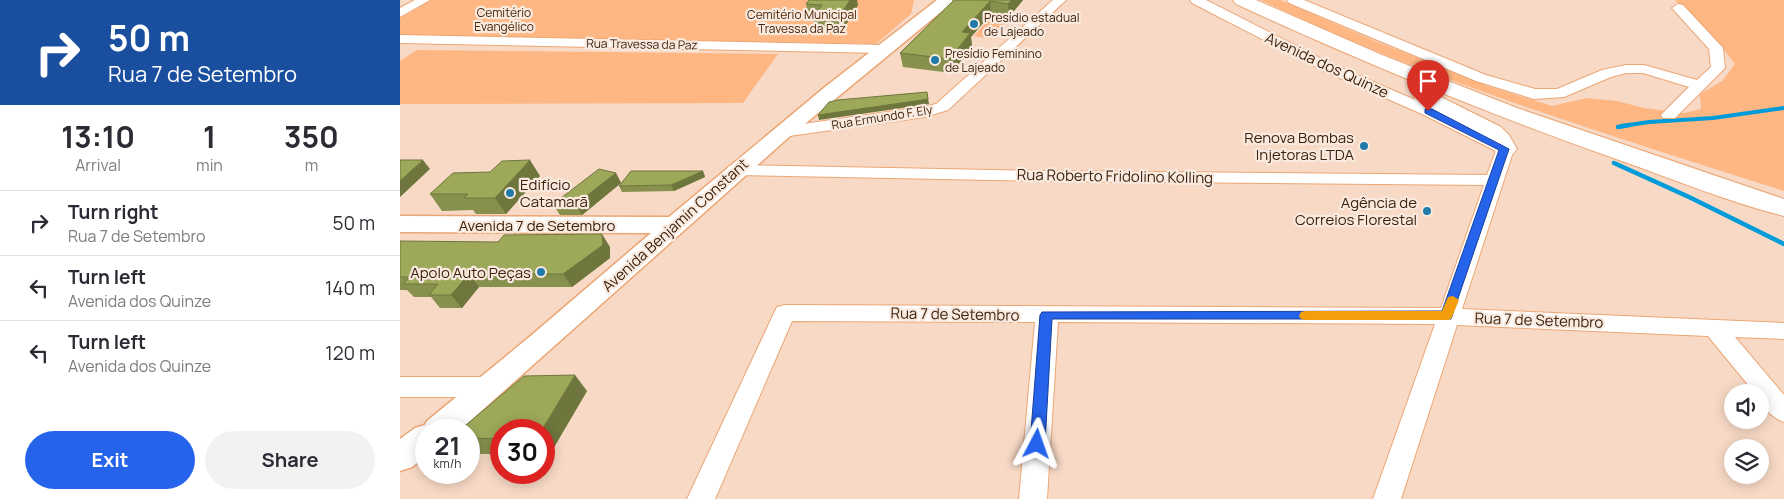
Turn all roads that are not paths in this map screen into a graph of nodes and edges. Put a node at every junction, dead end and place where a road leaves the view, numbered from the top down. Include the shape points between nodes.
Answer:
1 (424, 0) edge
2 (921, 0) edge
3 (1060, 0) edge
4 (1196, 0) edge
5 (1242, 0) edge
6 (1292, 0) edge
7 (948, 1) edge
8 (1678, 8) dead end
9 (400, 13) edge
10 (914, 22) junction
11 (1308, 32) junction
12 (400, 39) edge
13 (884, 49) junction
14 (1699, 85) junction
15 (1669, 115) dead end
16 (782, 132) junction
17 (1504, 149) junction
18 (735, 170) junction
19 (1494, 180) junction
20 (1784, 208) edge
21 (400, 224) edge
22 (460, 231) junction
23 (668, 231) junction
24 (400, 236) edge
25 (1046, 315) junction
26 (1447, 316) junction
27 (1713, 327) junction
28 (1784, 331) edge
29 (400, 387) edge
30 (491, 387) junction
31 (1784, 412) edge
32 (452, 419) edge
33 (415, 446) edge
34 (400, 457) edge
35 (701, 499) edge
36 (1033, 499) edge
37 (1387, 499) edge

1 - 9 street
2 - 7 main road via 934,3
2 - 10 main road, Avenida Benjamin Constant
3 - 16 street, Rua Ermundo F. Ely via 942,107
4 - 17 street, Avenida dos Quinze via 1328,68 1428,111
5 - 11 highway
6 - 14 street via 1481,78 1534,94 1559,94 1607,73 1626,69 1644,70
7 - 10 main road, Avenida Benjamin Constant
8 - 14 street via 1716,48 1718,68
10 - 13 main road, Avenida Benjamin Constant
11 - 17 highway via 1331,48 1493,132
11 - 20 highway via 1583,140
12 - 13 street, Rua Travessa da Paz
13 - 16 main road, Avenida Benjamin Constant
14 - 15 street
16 - 18 main road, Avenida Benjamin Constant
17 - 19 street
18 - 19 street, Rua Roberto Fridolino Kolling
18 - 23 main road, Avenida Benjamin Constant
19 - 26 street
21 - 22 main road, Avenida 7 de Setembro
22 - 23 main road, Avenida 7 de Setembro
22 - 24 main road, Avenida 7 de Setembro
23 - 30 main road, Avenida Benjamin Constant
25 - 26 street, Rua 7 de Setembro
25 - 35 street, Rua 7 de Setembro via 785,312
25 - 36 street
26 - 27 street, Rua 7 de Setembro
26 - 37 street
27 - 28 street, Rua 7 de Setembro
27 - 31 street
29 - 30 street
30 - 32 main road, Avenida Benjamin Constant
33 - 34 main road

